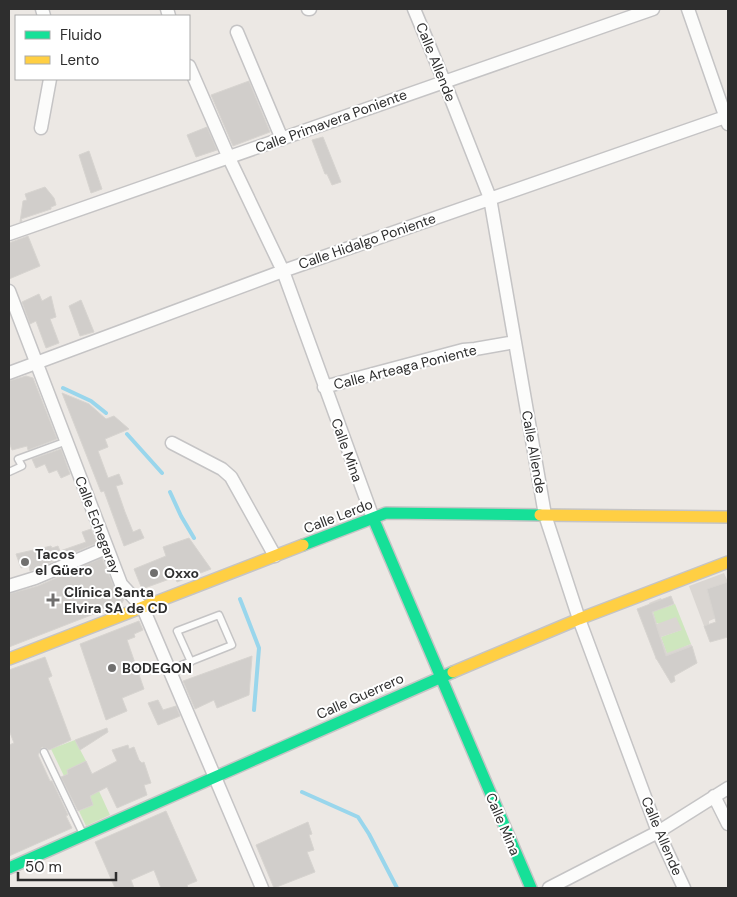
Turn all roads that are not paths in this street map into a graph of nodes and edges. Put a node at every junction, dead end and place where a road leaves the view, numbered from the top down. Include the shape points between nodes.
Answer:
1 (414, 9) edge
2 (653, 9) edge
3 (688, 9) edge
4 (237, 32) dead end
5 (190, 68) edge
6 (50, 80) edge
7 (444, 81) junction
8 (728, 119) edge
9 (41, 128) dead end
10 (282, 139) junction
11 (229, 158) junction
12 (490, 198) junction
13 (9, 234) edge
14 (283, 271) junction
15 (9, 291) edge
16 (515, 342) junction
17 (37, 362) junction
18 (9, 373) edge
19 (324, 387) junction
20 (67, 441) junction
21 (172, 443) dead end
22 (9, 472) edge
23 (545, 515) junction
24 (728, 517) edge
25 (373, 518) junction
26 (106, 548) junction
27 (275, 556) junction
28 (728, 562) edge
29 (9, 586) edge
30 (143, 608) junction
31 (579, 619) junction
32 (14, 659) edge
33 (191, 662) junction
34 (169, 670) junction
35 (440, 678) junction
36 (44, 752) dead end
37 (214, 778) junction
38 (728, 788) edge
39 (714, 796) junction
40 (728, 824) edge
41 (658, 832) junction
42 (84, 835) junction
43 (9, 868) edge
44 (262, 888) edge
45 (531, 888) edge
46 (549, 888) edge
47 (684, 888) edge

1 - 7 street, Calle Allende
2 - 7 street, Calle Primavera Poniente
3 - 8 street
4 - 10 street
5 - 11 street, Calle Mina
6 - 9 street
7 - 10 street, Calle Primavera Poniente
7 - 12 street, Calle Allende
8 - 12 street, Calle Hidalgo Poniente
10 - 11 street, Calle Primavera Poniente
11 - 13 street, Calle Primavera Poniente
11 - 14 street, Calle Mina
12 - 14 street, Calle Hidalgo Poniente
12 - 16 street, Calle Allende
14 - 17 street, Calle Hidalgo Poniente
14 - 19 street, Calle Mina
15 - 17 street, Calle Echegaray
16 - 19 street, Calle Arteaga Poniente via 463,350
16 - 23 street, Calle Allende
17 - 18 street, Calle Hidalgo Poniente
17 - 20 street, Calle Echegaray
19 - 25 street, Calle Mina
20 - 22 lane via 18,459 22,466
20 - 26 street, Calle Echegaray
21 - 27 street via 231,477
23 - 24 street, Calle Lerdo
23 - 25 street, Calle Lerdo via 386,513
23 - 31 street, Calle Allende
25 - 27 street, Calle Lerdo
25 - 35 street, Calle Mina
26 - 29 street
26 - 30 street, Calle Echegaray via 121,584
27 - 30 street, Calle Lerdo
28 - 31 street, Calle Guerrero
30 - 32 street, Calle Lerdo
30 - 34 street, Calle Echegaray
31 - 35 street, Calle Guerrero
31 - 41 street, Calle Allende
33 - 33 lane via 232,645 219,615 178,631
33 - 34 lane
34 - 37 street, Calle Echegaray
35 - 37 street, Calle Guerrero
35 - 45 street, Calle Mina
36 - 42 lane
37 - 42 street, Calle Guerrero
37 - 44 street, Calle Echegaray
38 - 39 street
39 - 40 street
39 - 41 street
41 - 46 street
41 - 47 street, Calle Allende
42 - 43 street, Calle Guerrero

